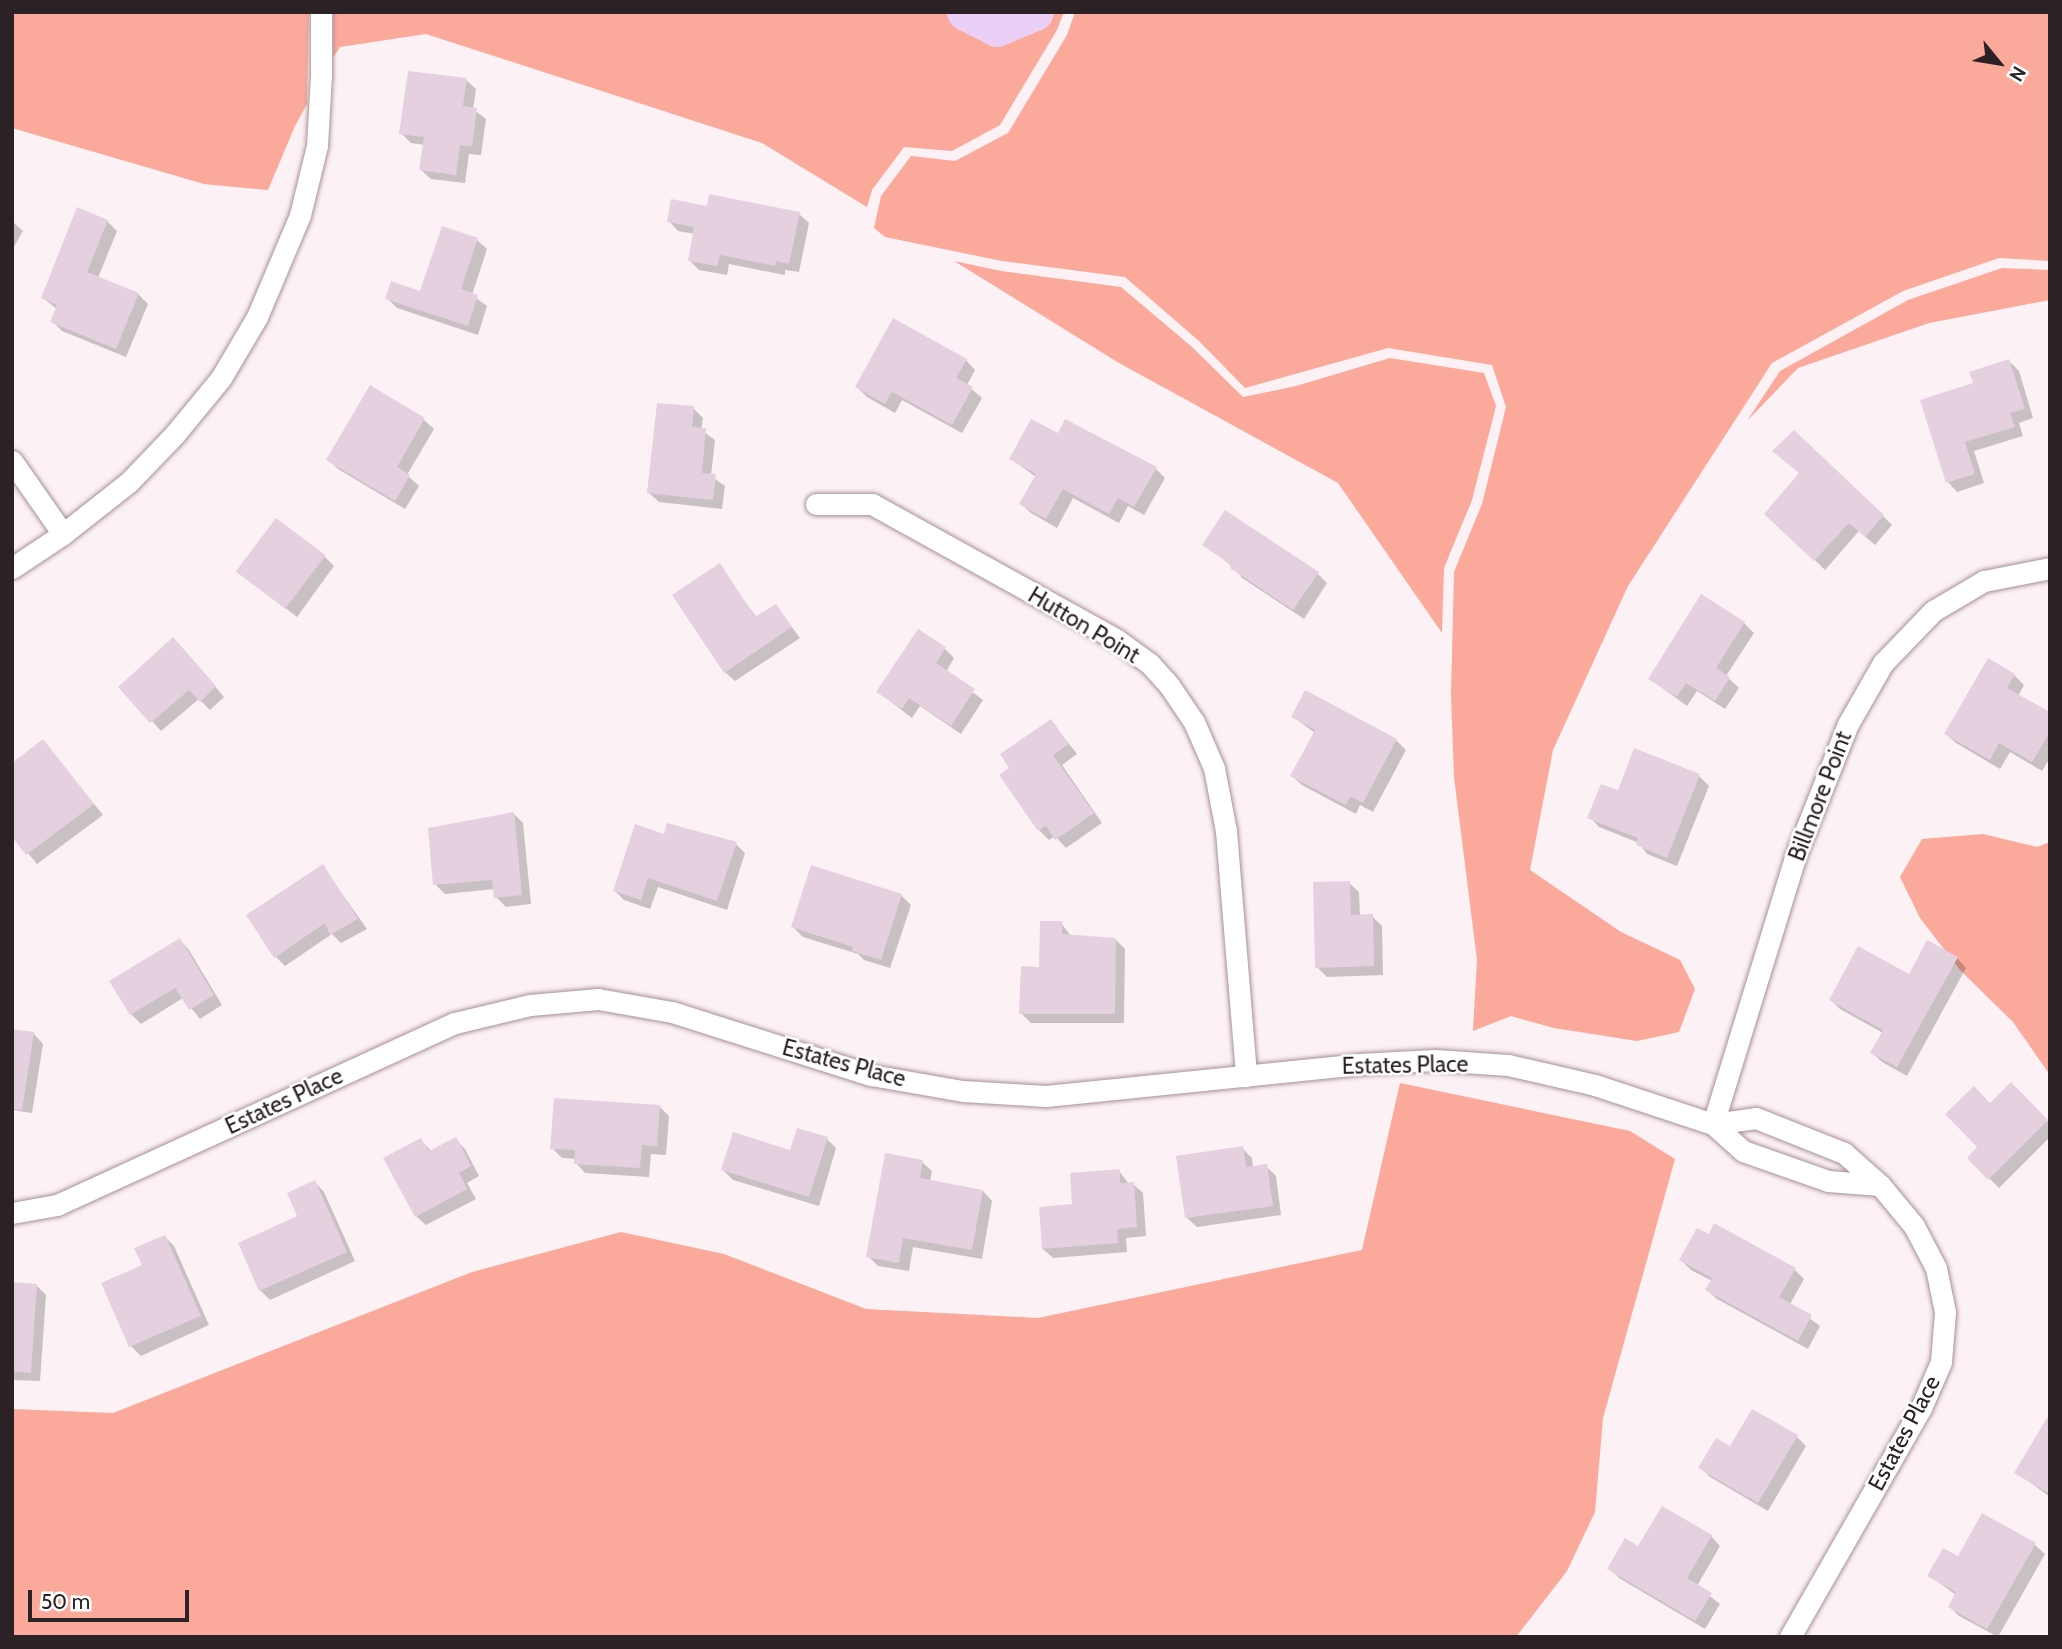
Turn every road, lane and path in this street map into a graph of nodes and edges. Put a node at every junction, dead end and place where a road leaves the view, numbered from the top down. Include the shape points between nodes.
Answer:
1 (321, 12) edge
2 (12, 461) edge
3 (816, 504) dead end
4 (63, 534) junction
5 (12, 568) edge
6 (2050, 568) edge
7 (1246, 1076) junction
8 (1713, 1124) junction
9 (1880, 1185) junction
10 (12, 1213) edge
11 (1790, 1637) edge

1 - 4 street via 317,146 300,215 257,317 221,378 175,434 129,482
2 - 4 street
3 - 7 street, Hutton Point via 872,504 1117,640 1169,685 1195,722 1214,768 1226,831
4 - 5 street
6 - 8 street, Billmore Point via 1984,581 1933,611 1883,663 1848,724 1795,857
7 - 8 street, Estates Place via 1435,1059 1508,1065 1595,1085
7 - 10 street, Estates Place via 1046,1096 963,1091 871,1074 672,1012 598,999 530,1005 455,1023 57,1206
8 - 9 street, Estates Place via 1743,1150 1828,1181
8 - 9 street, Estates Place via 1756,1118 1844,1153
9 - 11 street, Estates Place via 1914,1226 1936,1268 1945,1312 1941,1362 1922,1408

